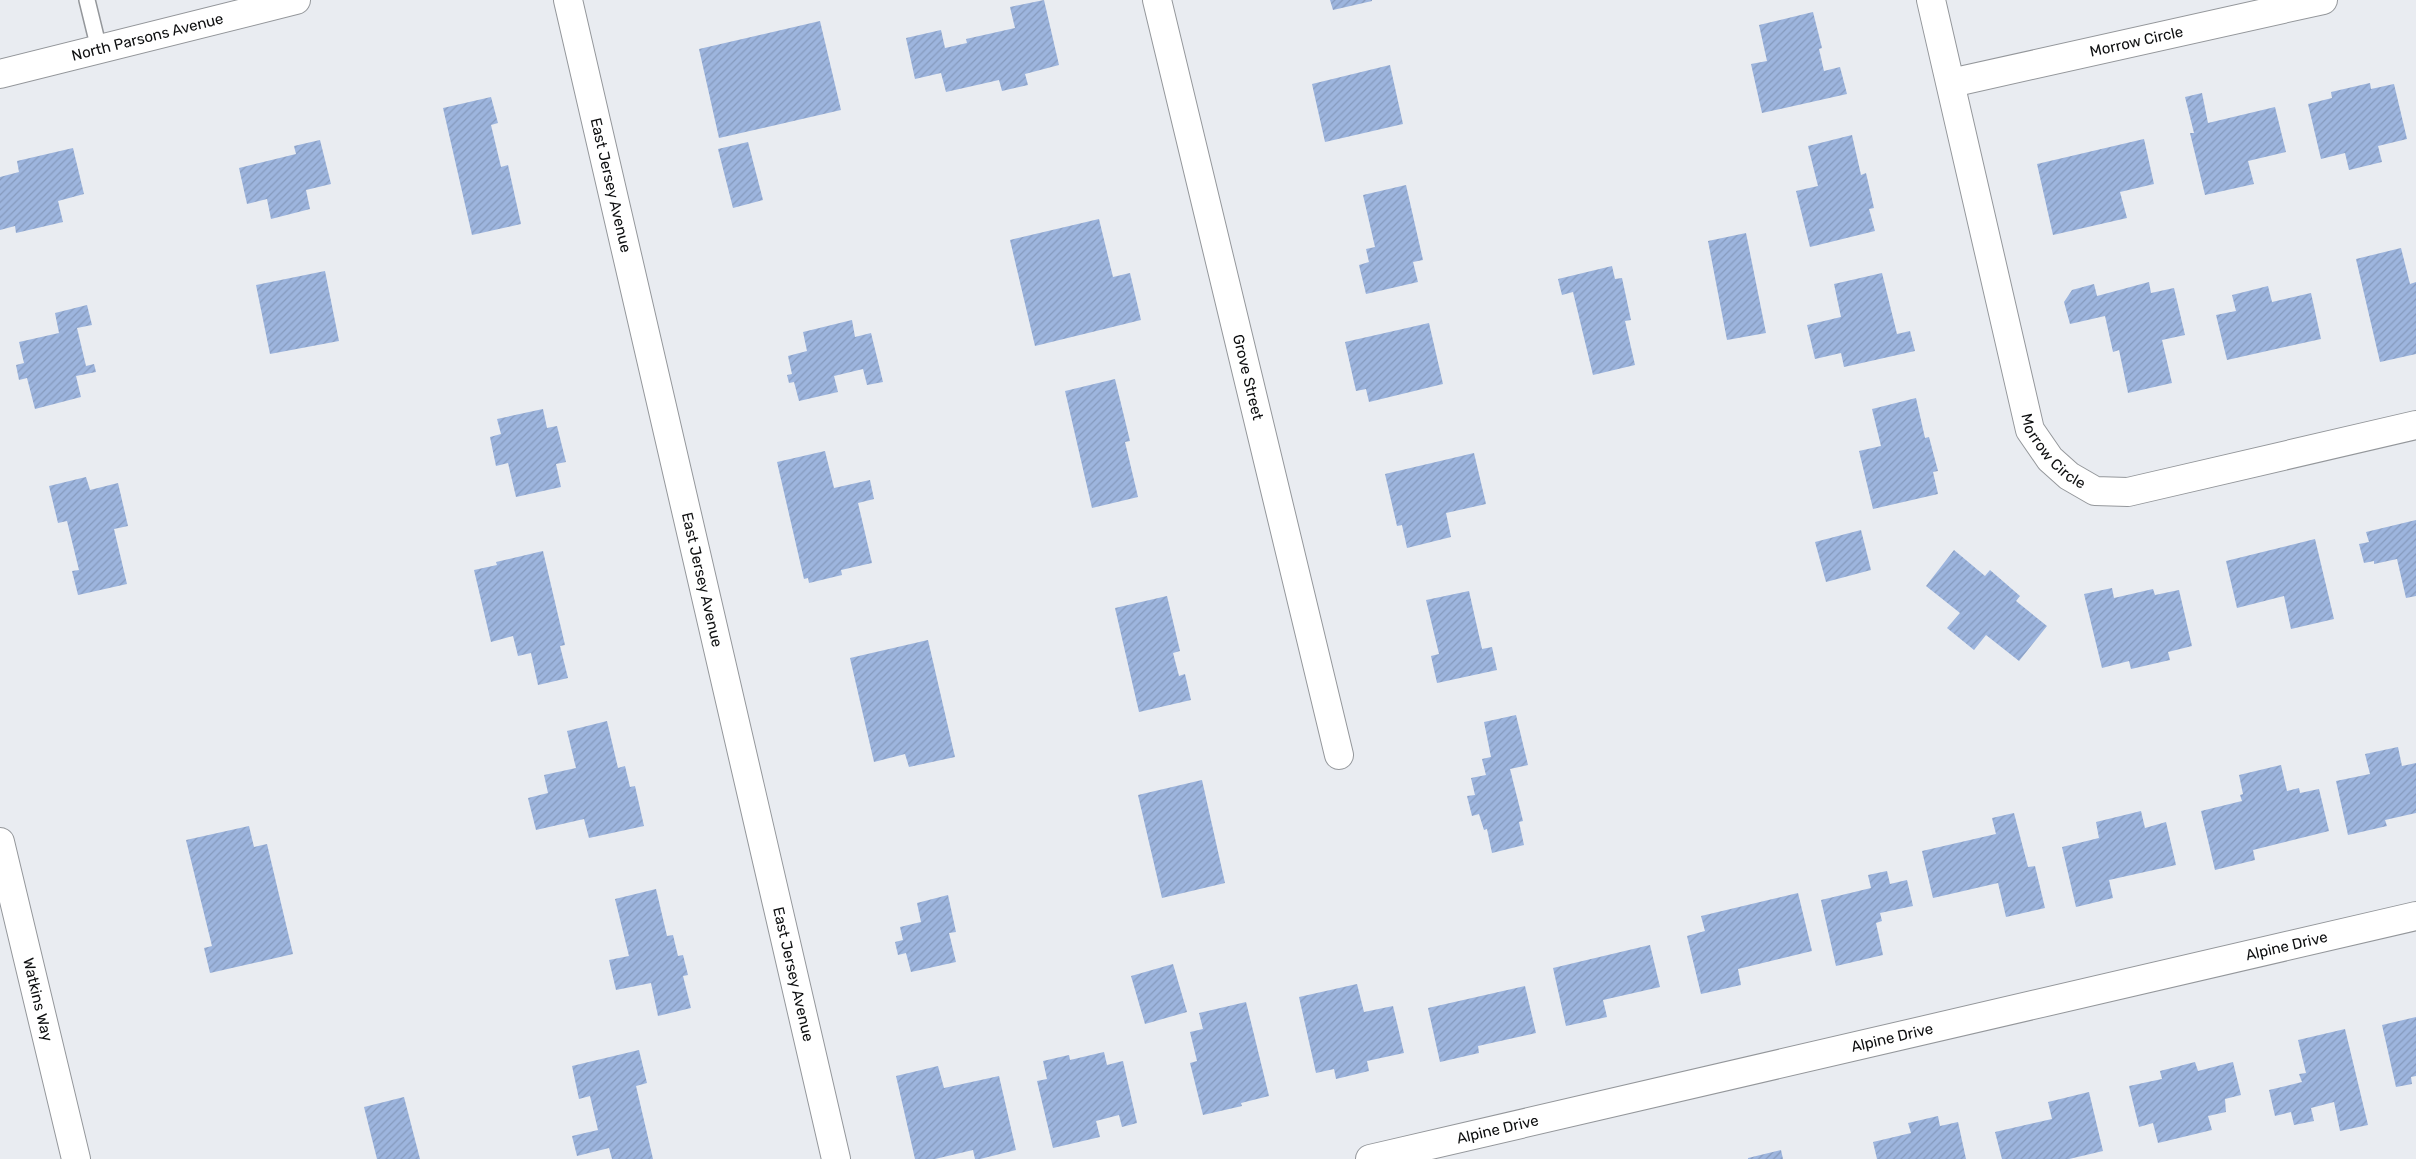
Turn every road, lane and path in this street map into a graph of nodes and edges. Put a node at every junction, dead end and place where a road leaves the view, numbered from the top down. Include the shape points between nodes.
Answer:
1 (87, 0) edge
2 (296, 0) edge
3 (568, 0) edge
4 (1157, 0) edge
5 (1931, 0) edge
6 (2323, 0) edge
7 (99, 49) junction
8 (0, 74) edge
9 (1951, 83) junction
10 (2416, 425) edge
11 (1339, 755) dead end
12 (0, 842) edge
13 (2416, 916) edge
14 (76, 1159) edge
15 (836, 1159) edge
16 (1370, 1159) edge

1 - 7 lane
2 - 7 street, North Parsons Avenue
3 - 15 street, East Jersey Avenue
4 - 11 street, Grove Street
5 - 9 street, Morrow Circle
6 - 9 street, Morrow Circle
7 - 8 street, North Parsons Avenue
9 - 10 street, Morrow Circle via 2030,430 2050,459 2069,476 2095,491 2128,492
12 - 14 street, Watkins Way
13 - 16 street, Alpine Drive

